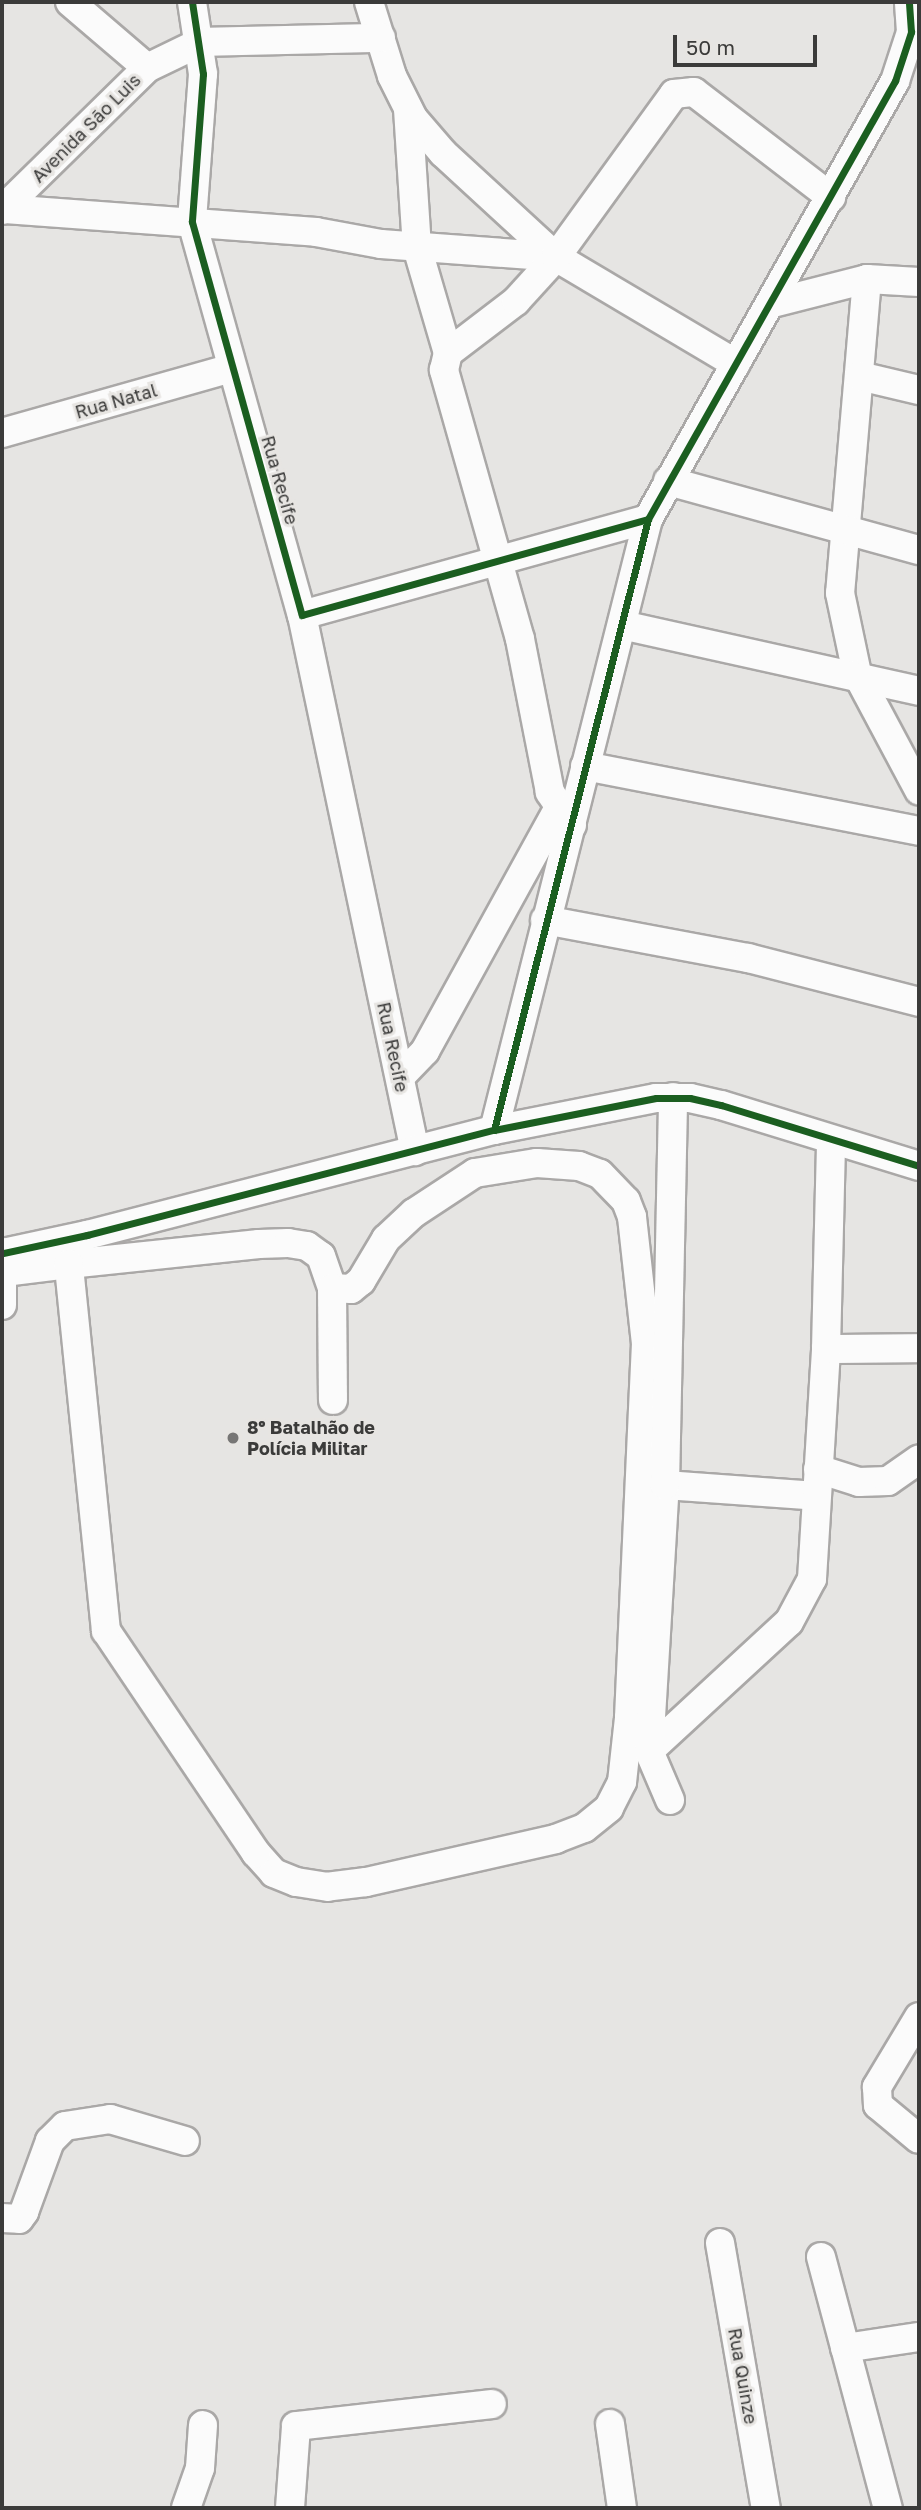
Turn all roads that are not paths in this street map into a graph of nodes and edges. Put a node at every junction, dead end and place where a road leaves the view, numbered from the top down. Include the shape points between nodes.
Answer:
1 (70, 2) edge
2 (192, 2) edge
3 (369, 2) edge
4 (909, 2) edge
5 (915, 33) edge
6 (380, 38) junction
7 (201, 43) junction
8 (147, 68) junction
9 (408, 108) junction
10 (831, 197) junction
11 (3, 209) edge
12 (192, 222) junction
13 (417, 247) junction
14 (556, 257) junction
15 (867, 279) junction
16 (919, 282) edge
17 (773, 303) junction
18 (448, 353) junction
19 (736, 364) junction
20 (231, 369) junction
21 (860, 376) junction
22 (919, 390) edge
23 (2, 433) edge
24 (668, 481) junction
25 (648, 519) junction
26 (843, 529) junction
27 (919, 550) edge
28 (496, 561) junction
29 (302, 615) junction
30 (622, 625) junction
31 (857, 674) junction
32 (919, 691) edge
33 (585, 766) junction
34 (919, 790) edge
35 (565, 817) junction
36 (919, 831) edge
37 (545, 920) junction
38 (919, 1002) edge
39 (400, 1077) junction
40 (673, 1097) junction
41 (494, 1130) junction
42 (831, 1141) junction
43 (415, 1151) junction
44 (919, 1166) edge
45 (3, 1258) edge
46 (69, 1264) junction
47 (332, 1288) junction
48 (2, 1305) edge
49 (919, 1348) edge
50 (826, 1349) junction
51 (333, 1400) dead end
52 (919, 1459) edge
53 (818, 1483) junction
54 (665, 1485) junction
55 (649, 1751) junction
56 (670, 1800) dead end
57 (919, 2017) edge
58 (919, 2139) edge
59 (185, 2141) dead end
60 (2, 2218) edge
61 (720, 2244) dead end
62 (821, 2257) dead end
63 (919, 2337) edge
64 (845, 2348) junction
65 (492, 2404) dead end
66 (610, 2424) dead end
67 (203, 2425) dead end
68 (186, 2508) edge
69 (290, 2508) edge
70 (622, 2508) edge
71 (766, 2508) edge
72 (888, 2508) edge

1 - 8 street
2 - 7 street, Rua Recife
3 - 6 street
4 - 5 street
5 - 10 street via 895,81
6 - 7 street, Avenida São Luis
6 - 9 street
7 - 8 street, Avenida São Luis
7 - 12 street, Rua Recife via 202,101
8 - 11 street, Avenida São Luis
9 - 13 street
9 - 14 street via 443,153
10 - 14 street via 694,92 674,94
10 - 17 street
11 - 12 street
12 - 13 street via 316,232
12 - 20 street, Rua Recife
13 - 14 street
13 - 18 street
14 - 18 street via 516,301
14 - 19 street
15 - 16 street
15 - 17 street
15 - 21 street
17 - 19 street
18 - 28 street via 444,369
19 - 24 street
20 - 23 street, Rua Natal
20 - 29 street, Rua Recife
21 - 22 street
21 - 26 street
24 - 25 street
24 - 26 street
25 - 28 street
25 - 30 street
26 - 27 street
26 - 31 street via 840,593
28 - 29 street
28 - 35 street via 520,639 542,759
29 - 39 street, Rua Recife
30 - 31 street
30 - 33 street
31 - 32 street
31 - 34 street
33 - 35 street
33 - 36 street
35 - 37 street
35 - 39 street via 425,1051
37 - 38 street via 748,958
37 - 41 street
39 - 43 street, Rua Recife
40 - 41 street
40 - 42 street via 721,1105
40 - 54 street
41 - 43 street
42 - 44 street
42 - 50 street
43 - 45 street
45 - 46 street
45 - 48 street
46 - 47 street via 288,1243 321,1256
46 - 47 street via 106,1631 256,1853 274,1873 328,1887 556,1839 584,1828 609,1808 622,1782 629,1718 646,1343 632,1217 615,1188 600,1174 579,1166 517,1164 475,1173 414,1213 386,1239 351,1289
47 - 51 street
49 - 50 street
50 - 53 street
52 - 53 street via 888,1481
53 - 54 street
53 - 55 street via 812,1579 789,1622
54 - 55 street
55 - 56 street
57 - 58 street via 877,2087 878,2105
59 - 60 street via 110,2119 65,2126 50,2141 24,2212 19,2218
61 - 71 street, Rua Quinze
62 - 64 street
63 - 64 street
64 - 72 street
65 - 69 street via 296,2426
66 - 70 street
67 - 68 street via 200,2468

